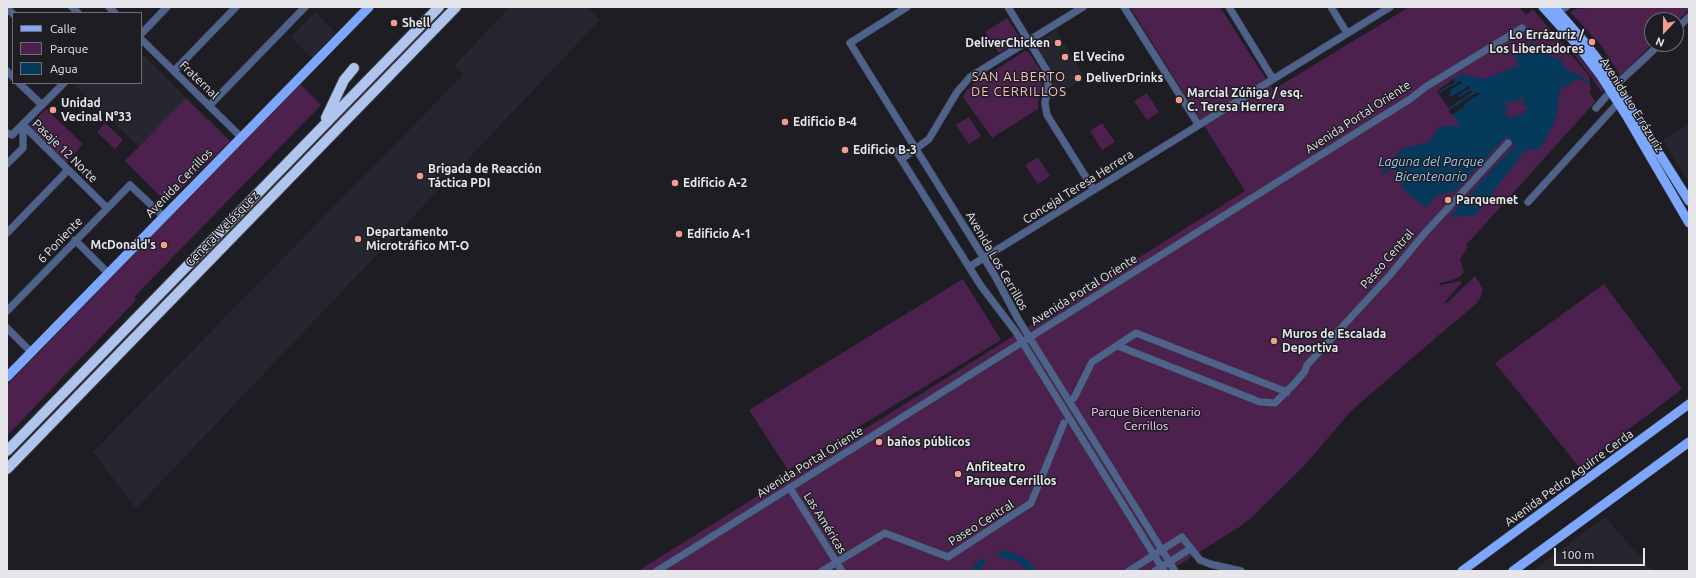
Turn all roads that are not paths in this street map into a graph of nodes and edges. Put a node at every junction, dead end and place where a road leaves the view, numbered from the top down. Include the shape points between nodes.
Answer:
1 (167, 7) edge
2 (236, 7) edge
3 (305, 7) edge
4 (369, 7) edge
5 (439, 7) edge
6 (456, 7) edge
7 (907, 7) edge
8 (1008, 7) edge
9 (1083, 7) edge
10 (1124, 7) edge
11 (1228, 7) edge
12 (1331, 7) edge
13 (1390, 7) edge
14 (1543, 7) edge
15 (1566, 7) edge
16 (1556, 9) edge
17 (1522, 28) dead end
18 (142, 33) edge
19 (1347, 33) junction
20 (142, 40) edge
21 (1029, 41) junction
22 (1652, 52) edge
23 (354, 68) dead end
24 (174, 71) junction
25 (1273, 79) junction
26 (20, 84) edge
27 (63, 84) edge
28 (1614, 88) junction
29 (1618, 103) junction
30 (42, 105) junction
31 (209, 106) junction
32 (1596, 108) dead end
33 (1198, 124) junction
34 (23, 125) junction
35 (318, 131) junction
36 (7, 134) edge
37 (242, 137) junction
38 (1508, 143) dead end
39 (916, 150) junction
40 (896, 151) dead end
41 (902, 159) junction
42 (7, 164) edge
43 (68, 170) junction
44 (1094, 190) junction
45 (1689, 201) edge
46 (1528, 202) dead end
47 (107, 208) junction
48 (164, 217) junction
49 (1689, 223) edge
50 (7, 233) edge
51 (75, 240) junction
52 (984, 259) junction
53 (969, 267) junction
54 (108, 273) junction
55 (7, 311) edge
56 (7, 328) edge
57 (1029, 338) junction
58 (1022, 342) junction
59 (1118, 346) junction
60 (31, 352) junction
61 (7, 377) edge
62 (1287, 392) junction
63 (1074, 398) dead end
64 (1689, 404) edge
65 (1064, 423) dead end
66 (1689, 442) edge
67 (7, 451) edge
68 (7, 469) edge
69 (790, 488) junction
70 (1162, 549) junction
71 (1190, 549) junction
72 (1154, 555) junction
73 (836, 562) junction
74 (1170, 562) junction
75 (1161, 570) edge
76 (657, 571) edge
77 (822, 571) edge
78 (842, 571) edge
79 (1129, 571) edge
80 (1175, 571) edge
81 (1241, 571) edge
82 (1462, 571) edge
83 (1513, 571) edge

1 - 18 street
2 - 24 street
3 - 31 street
4 - 37 main road, Avenida Cerrillos
5 - 35 highway, General Velásquez
6 - 68 highway, General Velásquez
7 - 39 street, Avenida Los Cerrillos via 850,43
8 - 21 street
9 - 21 street
10 - 33 street
11 - 25 street
12 - 19 street
13 - 19 street, Concejal Teresa Herrera
14 - 28 main road, Avenida Lo Errázuriz
15 - 16 street
16 - 28 main road, Avenida Lo Errázuriz via 1593,52
17 - 57 street, Avenida Portal Oriente
19 - 25 street, Concejal Teresa Herrera
20 - 24 street, Fraternal
21 - 39 street via 978,72 964,84 934,132
21 - 44 street via 1047,71 1048,84 1044,107 1047,115
22 - 28 street
23 - 35 highway via 344,80
24 - 31 street, Fraternal
25 - 33 street, Concejal Teresa Herrera
26 - 30 street
27 - 30 street
28 - 29 main road, Avenida Lo Errázuriz
28 - 32 street
28 - 45 main road, Avenida Lo Errázuriz
29 - 46 street
29 - 49 main road, Avenida Lo Errázuriz
30 - 34 street
31 - 37 street, Fraternal
33 - 44 street, Concejal Teresa Herrera
34 - 36 street, Pasaje 12 Norte via 12,135
34 - 42 street via 23,148
34 - 43 street, Pasaje 12 Norte
35 - 67 highway, General Velásquez
37 - 48 main road, Avenida Cerrillos
38 - 62 street, Paseo Central via 1328,342
39 - 41 street
39 - 52 street, Avenida Los Cerrillos
40 - 41 street, Avenida Los Cerrillos
41 - 53 street, Avenida Los Cerrillos
43 - 47 street, Pasaje 12 Norte
43 - 50 street
44 - 52 street, Concejal Teresa Herrera
47 - 48 street, 6 Poniente via 130,185
47 - 51 street, 6 Poniente
48 - 54 main road, Avenida Cerrillos
51 - 54 street
51 - 55 street, 6 Poniente
52 - 53 street, Concejal Teresa Herrera
52 - 57 street, Avenida Los Cerrillos
53 - 58 street, Avenida Los Cerrillos
54 - 60 main road, Avenida Cerrillos
56 - 60 street
57 - 58 street, Avenida Portal Oriente
57 - 70 street, Avenida Los Cerrillos
58 - 69 street, Avenida Portal Oriente
58 - 72 street, Avenida Los Cerrillos
59 - 62 street, Paseo Central via 1260,402 1275,403
59 - 62 street via 1136,333
59 - 63 street via 1092,362
60 - 61 main road, Avenida Cerrillos
64 - 82 main road, Avenida Pedro Aguirre Cerda
65 - 73 street, Paseo Central via 1031,504 948,556 885,533
66 - 83 main road
69 - 73 street, Las Américas
69 - 76 street, Avenida Portal Oriente
70 - 71 street via 1180,537 1184,538
70 - 72 street
70 - 74 street, Avenida Los Cerrillos
71 - 74 street
71 - 81 street via 1204,562
72 - 75 street, Avenida Los Cerrillos
72 - 79 street
73 - 77 street, Paseo Central
73 - 78 street, Las Américas
74 - 75 street
74 - 80 street, Avenida Los Cerrillos

